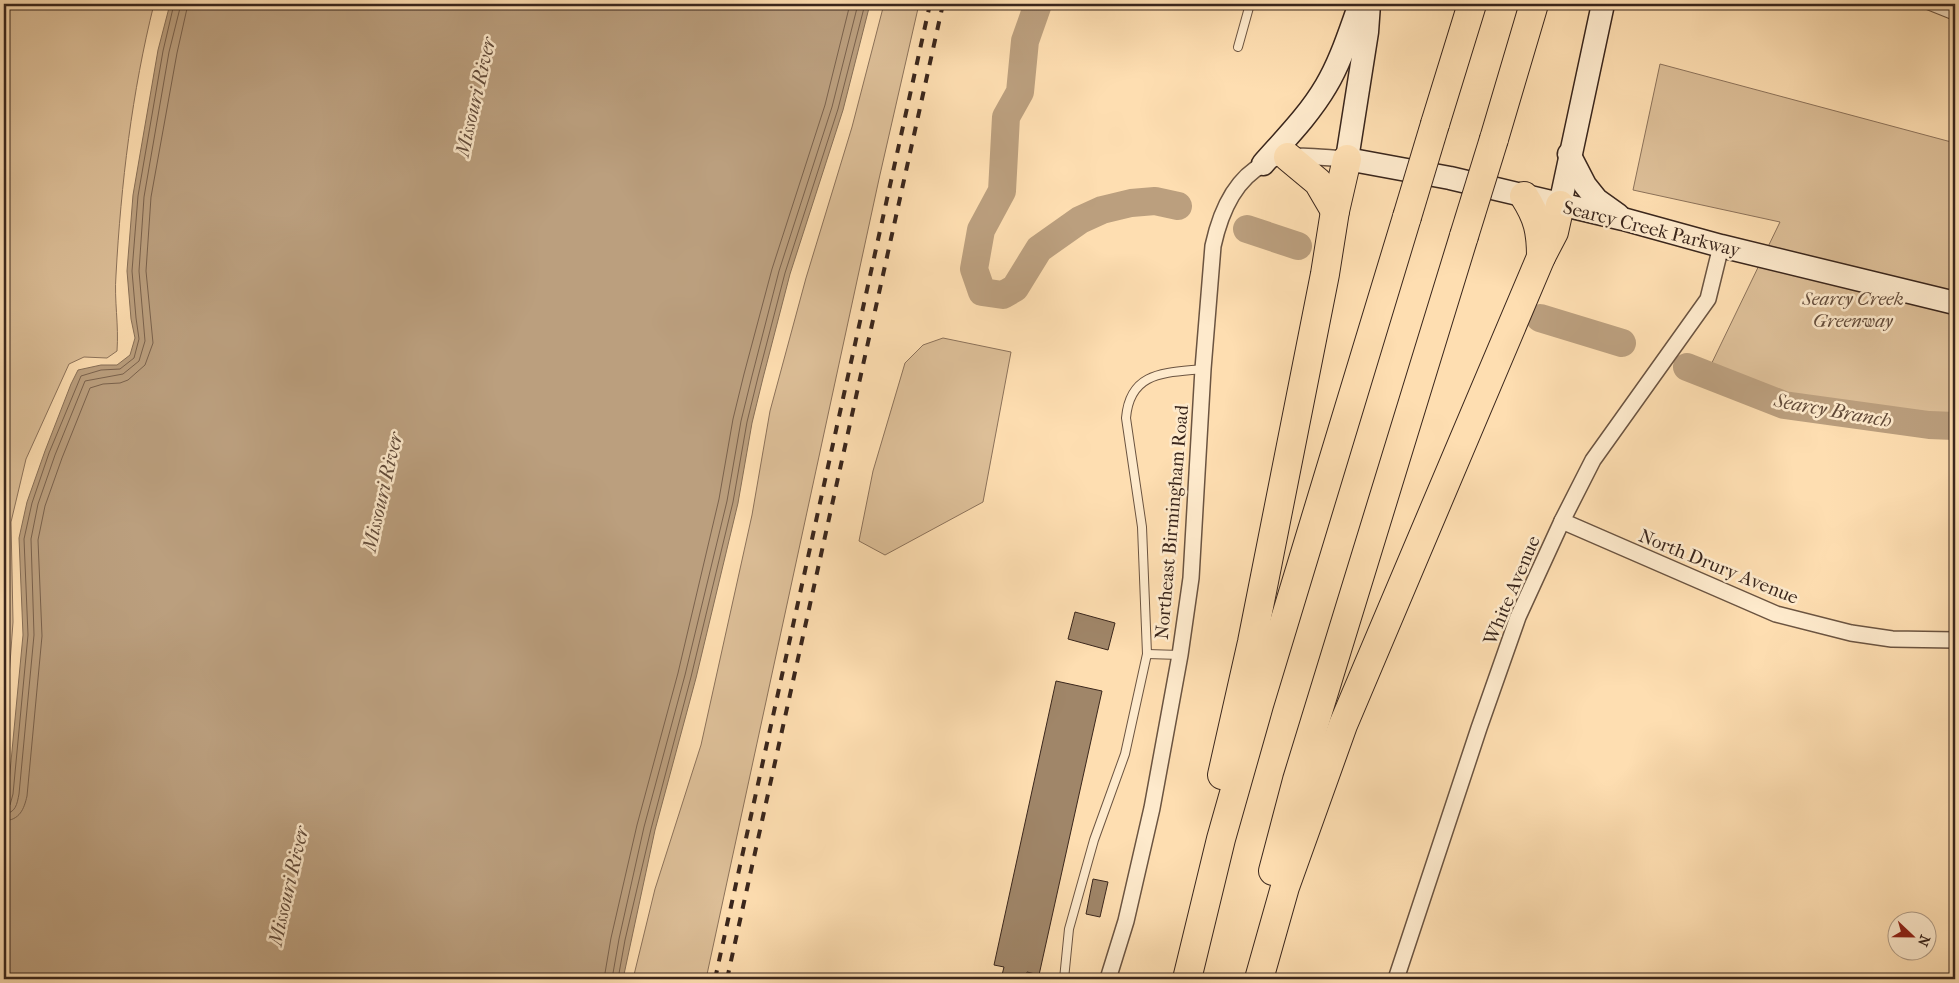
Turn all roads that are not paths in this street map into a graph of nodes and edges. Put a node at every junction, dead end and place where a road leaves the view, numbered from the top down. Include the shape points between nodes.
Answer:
1 (1250, 4) edge
2 (1360, 4) edge
3 (1370, 4) edge
4 (1472, 4) edge
5 (1534, 4) edge
6 (1602, 4) edge
7 (1925, 4) edge
8 (1955, 16) edge
9 (1238, 47) dead end
10 (1570, 154) junction
11 (1347, 159) junction
12 (1276, 161) junction
13 (1524, 196) junction
14 (1560, 205) junction
15 (1335, 210) junction
16 (1623, 219) junction
17 (1721, 246) junction
18 (1541, 257) junction
19 (1955, 303) edge
20 (1203, 369) junction
21 (1562, 521) junction
22 (1955, 640) edge
23 (1148, 654) junction
24 (1180, 655) junction
25 (1221, 839) junction
26 (1064, 979) edge
27 (1108, 979) edge
28 (1187, 979) edge
29 (1247, 979) edge
30 (1259, 979) edge
31 (1396, 979) edge

1 - 9 lane
2 - 12 main road via 1327,84
3 - 11 main road
4 - 25 highway, bridge
5 - 29 highway, bridge via 1297,780
6 - 10 main road
7 - 8 lane
10 - 14 main road
10 - 16 main road via 1585,185 1597,200
11 - 12 street
11 - 13 main road, Searcy Creek Parkway
11 - 15 highway
12 - 15 highway via 1318,182
12 - 20 street, Northeast Birmingham Road via 1252,170 1240,182 1216,230
13 - 14 main road, Searcy Creek Parkway
13 - 18 highway via 1538,222
14 - 16 main road, Searcy Creek Parkway
14 - 18 highway via 1554,232
15 - 25 highway via 1250,650 1220,785
16 - 17 main road, Searcy Creek Parkway
17 - 19 main road, Searcy Creek Parkway
17 - 21 street, White Avenue via 1708,299 1593,460
18 - 30 highway via 1343,725 1285,887
20 - 23 lane via 1153,376 1140,383 1130,395 1127,407 1142,527
20 - 24 street, Northeast Birmingham Road via 1191,578
21 - 22 street, North Drury Avenue via 1776,614 1884,638
21 - 31 street, White Avenue via 1518,617
23 - 24 lane
23 - 26 lane via 1125,754 1094,840 1069,929
24 - 27 street, Northeast Birmingham Road via 1152,808 1126,920
25 - 28 highway

